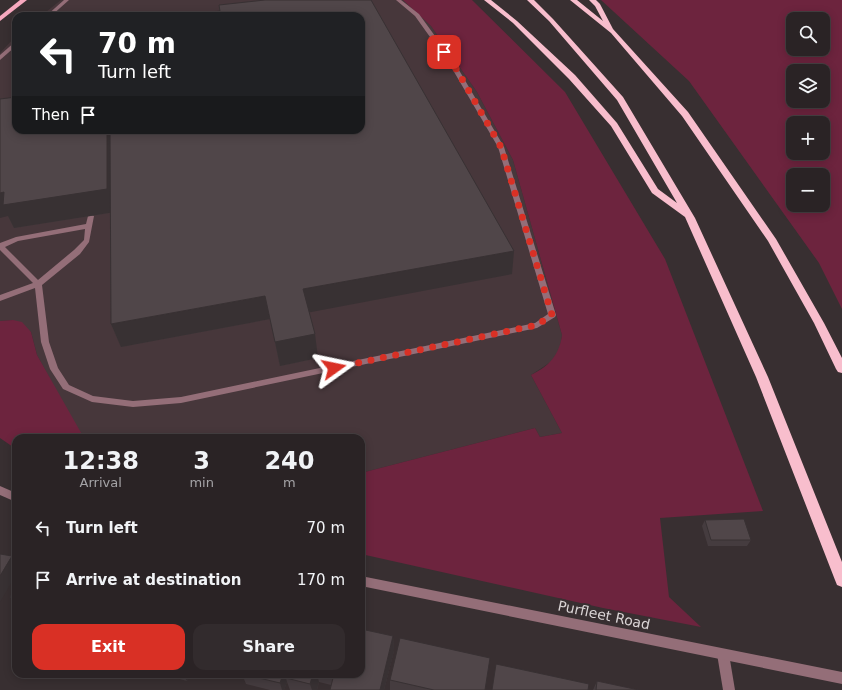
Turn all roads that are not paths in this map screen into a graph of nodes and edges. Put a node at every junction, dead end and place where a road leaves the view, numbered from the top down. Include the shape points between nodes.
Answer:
1 (24, 0) edge
2 (67, 0) edge
3 (398, 0) edge
4 (487, 0) edge
5 (530, 0) edge
6 (573, 0) edge
7 (592, 0) edge
8 (53, 12) edge
9 (0, 19) edge
10 (612, 32) junction
11 (12, 46) edge
12 (0, 58) edge
13 (90, 216) dead end
14 (690, 218) junction
15 (89, 226) junction
16 (0, 246) edge
17 (38, 284) junction
18 (0, 298) edge
19 (842, 369) edge
20 (0, 490) edge
21 (12, 496) edge
22 (842, 580) edge
23 (365, 582) edge
24 (723, 654) junction
25 (842, 678) edge
26 (729, 690) edge

1 - 9 main road
2 - 8 street
3 - 17 street via 417,15 454,65 501,147 552,315 537,325 509,331 181,400 133,404 92,399 66,387 54,370 45,342
4 - 14 highway via 515,22 572,76 614,125 655,190
5 - 14 highway via 551,20 620,99
6 - 10 highway
7 - 10 highway via 598,5
10 - 19 highway via 685,114 749,205 773,241 820,323
11 - 12 street
13 - 15 street
14 - 22 highway via 762,377
15 - 16 street via 16,239
15 - 17 street via 87,240 78,252
16 - 17 street
17 - 18 street
20 - 21 street
23 - 24 street, Purfleet Road
24 - 25 street, Purfleet Road
24 - 26 street

